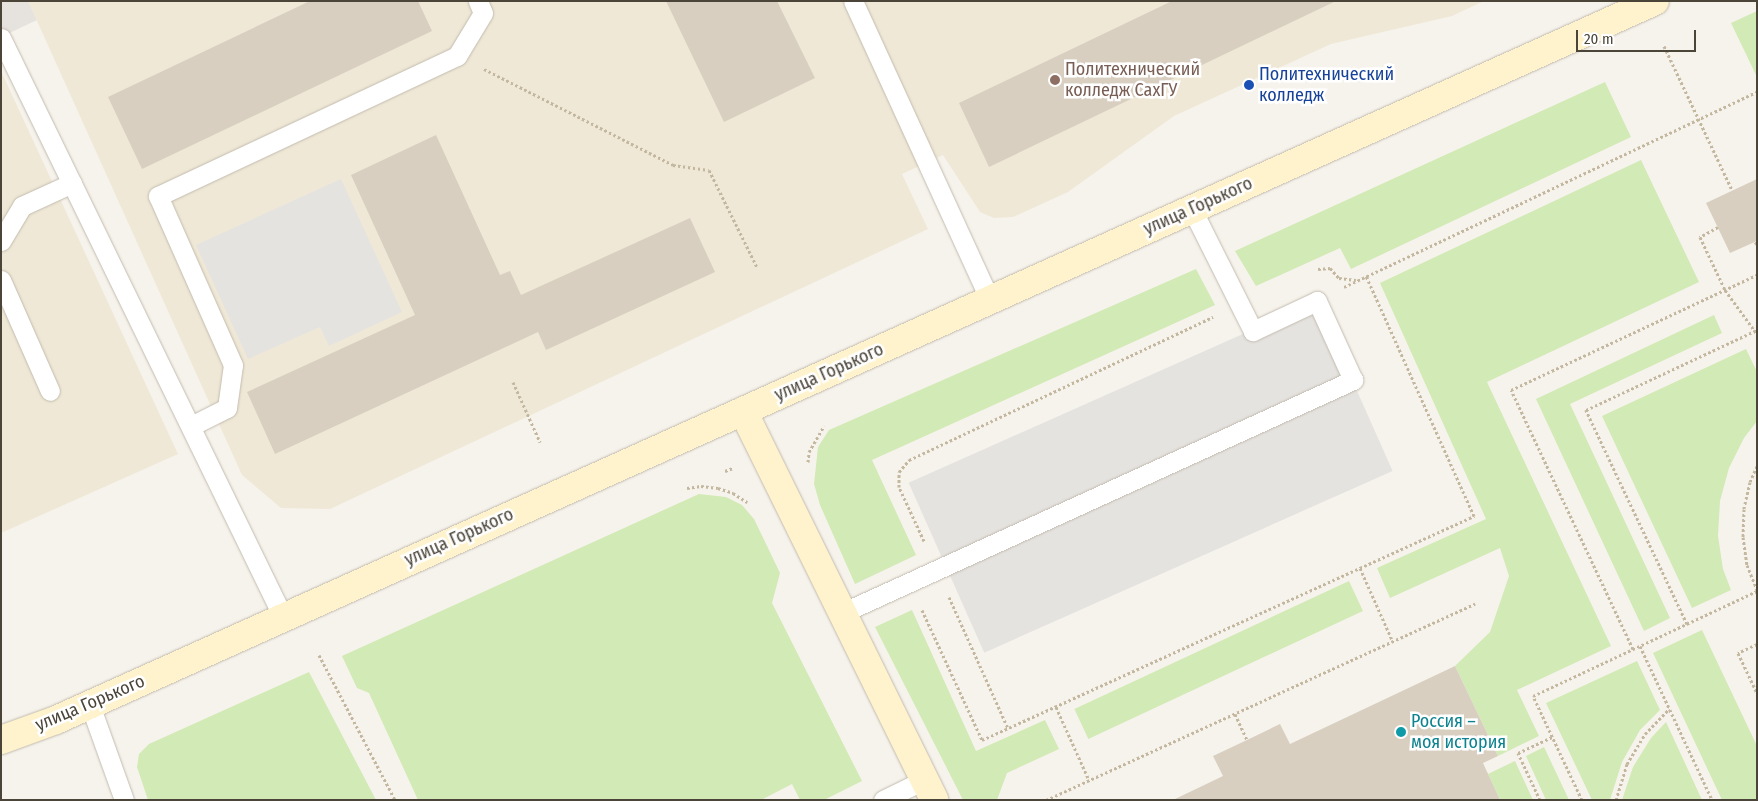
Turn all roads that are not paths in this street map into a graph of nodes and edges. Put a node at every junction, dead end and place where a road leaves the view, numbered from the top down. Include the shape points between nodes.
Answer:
1 (478, 1) edge
2 (853, 1) edge
3 (1655, 1) edge
4 (1, 38) edge
5 (72, 183) junction
6 (1192, 209) junction
7 (1, 241) edge
8 (1, 280) edge
9 (990, 300) junction
10 (50, 391) dead end
11 (743, 410) junction
12 (191, 426) junction
13 (842, 613) junction
14 (283, 617) junction
15 (90, 704) junction
16 (1, 740) edge
17 (929, 790) edge
18 (124, 800) edge
19 (883, 800) edge

1 - 12 lane via 483,13 457,56 158,196 233,366 226,408
2 - 9 lane
3 - 6 main road, улица Горького
4 - 5 lane
5 - 7 lane via 22,206
5 - 12 lane
6 - 9 main road, улица Горького
6 - 13 lane via 1253,330 1317,301 1353,380
8 - 10 lane
9 - 11 main road, улица Горького
11 - 13 main road
11 - 14 main road, улица Горького
12 - 14 lane
13 - 17 main road
14 - 15 main road, улица Горького
15 - 16 main road, улица Горького
15 - 18 lane
17 - 19 lane

